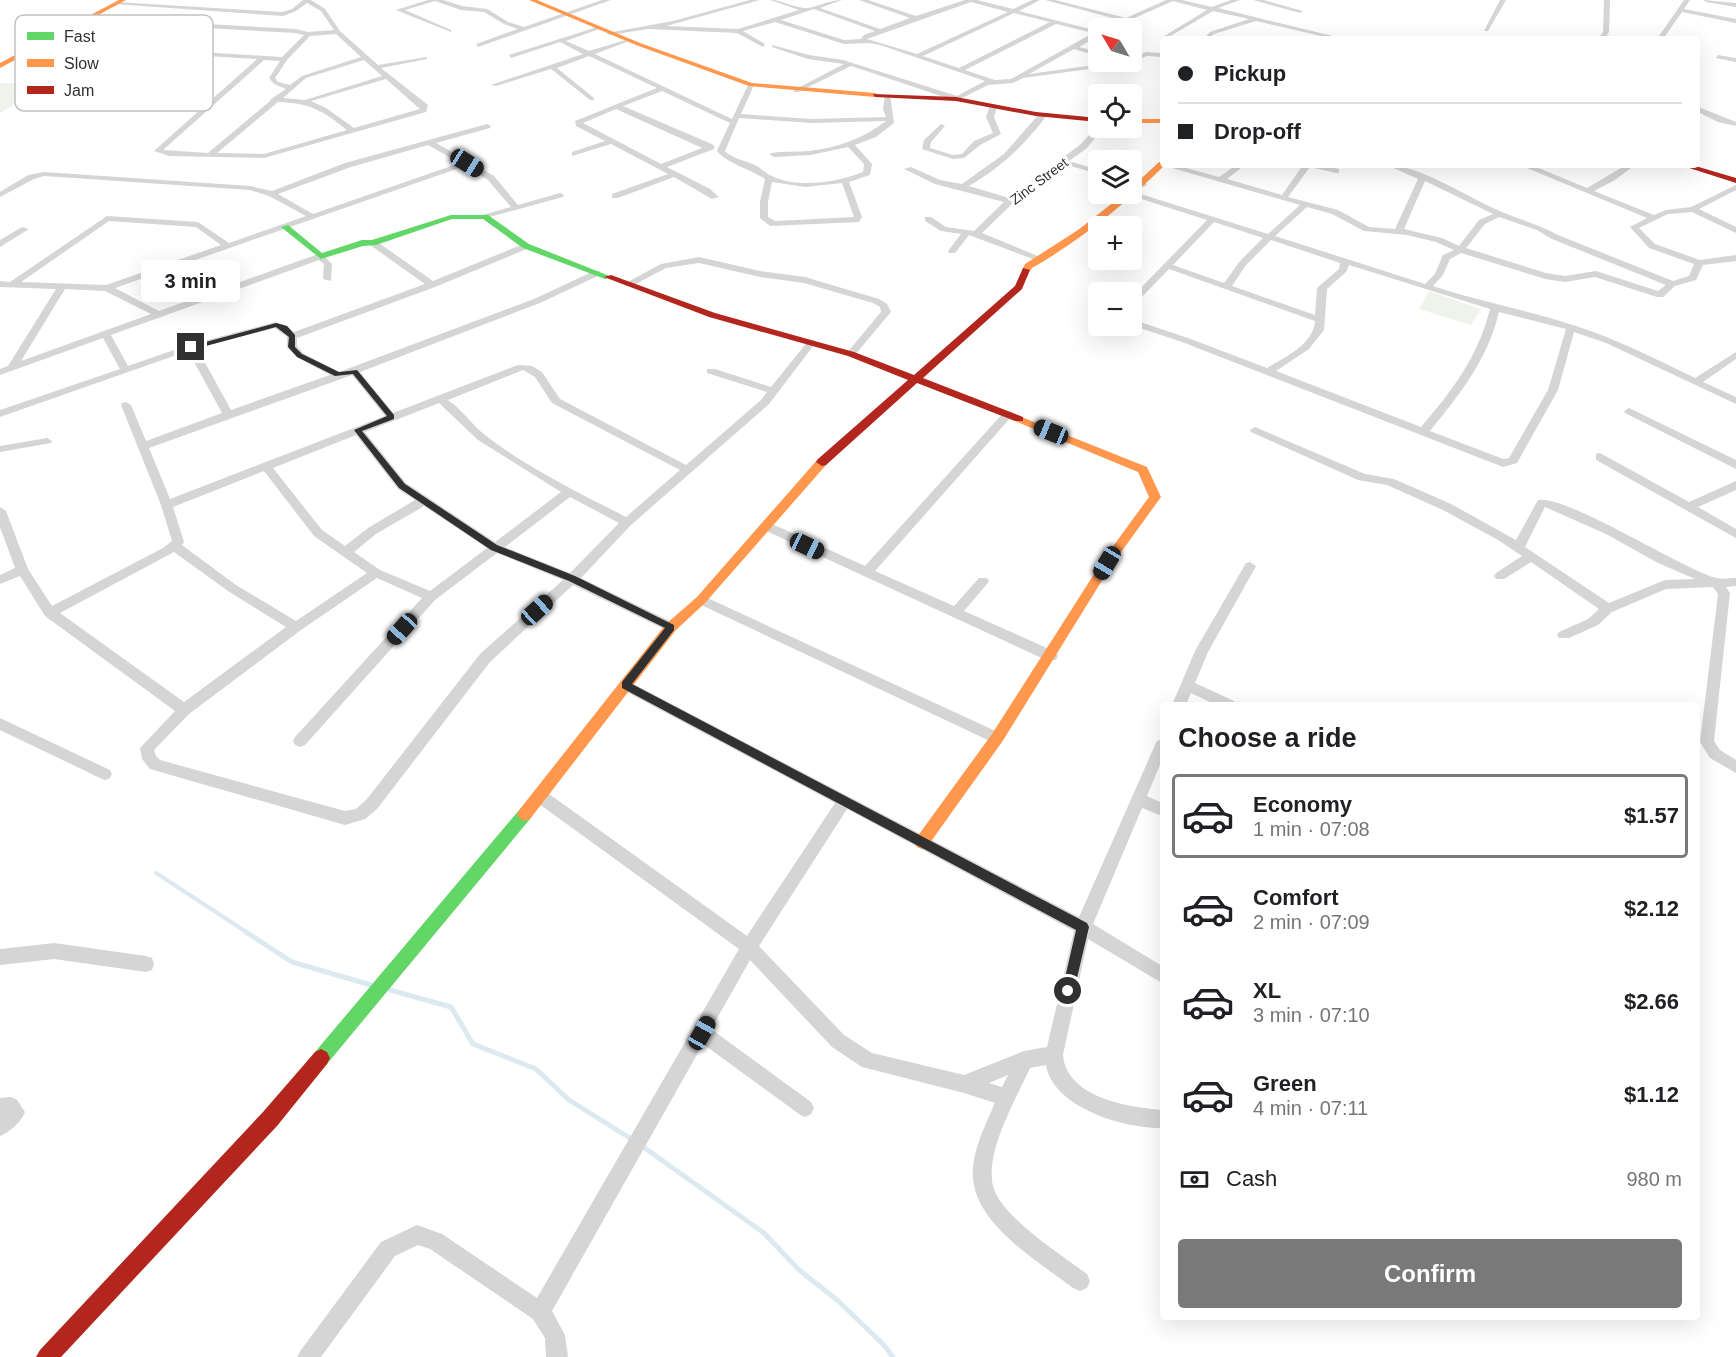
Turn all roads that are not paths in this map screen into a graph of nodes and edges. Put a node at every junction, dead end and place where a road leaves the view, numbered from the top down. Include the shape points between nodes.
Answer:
1 (181, 0) edge
2 (307, 0) edge
3 (436, 0) edge
4 (532, 0) edge
5 (608, 0) edge
6 (757, 0) edge
7 (773, 0) edge
8 (839, 0) edge
9 (862, 0) edge
10 (971, 0) edge
11 (1037, 0) edge
12 (1048, 0) edge
13 (1172, 0) edge
14 (1237, 0) edge
15 (1256, 0) edge
16 (1503, 0) edge
17 (1606, 0) edge
18 (1687, 0) edge
19 (1706, 0) edge
20 (246, 1) edge
21 (120, 2) edge
22 (1091, 4) dead end
23 (1736, 5) edge
24 (813, 7) junction
25 (1214, 8) junction
26 (170, 9) junction
27 (1083, 9) junction
28 (804, 10) junction
29 (1679, 10) junction
30 (241, 11) junction
31 (1010, 11) junction
32 (1300, 11) dead end
33 (567, 14) junction
34 (96, 15) edge
35 (160, 15) edge
36 (916, 18) junction
37 (1119, 18) edge
38 (1132, 18) edge
39 (776, 20) junction
40 (1255, 20) junction
41 (1736, 21) edge
42 (1055, 22) junction
43 (213, 27) edge
44 (648, 27) junction
45 (233, 28) junction
46 (524, 29) junction
47 (604, 30) junction
48 (1088, 30) edge
49 (1486, 30) dead end
50 (449, 31) dead end
51 (738, 31) junction
52 (881, 31) junction
53 (338, 32) junction
54 (308, 34) junction
55 (1168, 36) edge
56 (1209, 36) edge
57 (1318, 36) edge
58 (1603, 36) edge
59 (1662, 36) edge
60 (1088, 38) edge
61 (560, 40) junction
62 (627, 40) junction
63 (863, 41) junction
64 (478, 45) dead end
65 (763, 45) dead end
66 (774, 46) dead end
67 (1072, 47) junction
68 (1152, 48) dead end
69 (1088, 51) edge
70 (585, 54) junction
71 (1146, 54) junction
72 (213, 55) edge
73 (1160, 55) edge
74 (511, 56) dead end
75 (918, 56) junction
76 (1142, 56) edge
77 (1718, 57) dead end
78 (15, 58) edge
79 (262, 58) junction
80 (365, 58) junction
81 (425, 58) dead end
82 (284, 59) junction
83 (1736, 60) edge
84 (850, 64) junction
85 (0, 66) edge
86 (377, 67) junction
87 (552, 67) junction
88 (1088, 68) edge
89 (961, 70) junction
90 (388, 76) junction
91 (1018, 78) junction
92 (996, 83) junction
93 (494, 85) dead end
94 (751, 85) junction
95 (288, 87) junction
96 (661, 89) junction
97 (796, 91) junction
98 (888, 96) junction
99 (592, 99) dead end
100 (956, 99) junction
101 (273, 100) junction
102 (308, 100) junction
103 (213, 101) edge
104 (993, 106) junction
105 (618, 107) junction
106 (1700, 110) edge
107 (201, 111) edge
108 (1043, 115) junction
109 (734, 119) junction
110 (891, 119) junction
111 (1088, 119) edge
112 (1142, 121) edge
113 (1160, 121) edge
114 (1736, 124) edge
115 (487, 126) dead end
116 (941, 126) dead end
117 (352, 130) junction
118 (1091, 138) edge
119 (611, 141) junction
120 (429, 142) junction
121 (850, 144) junction
122 (707, 147) junction
123 (722, 147) junction
124 (212, 154) junction
125 (575, 154) dead end
126 (774, 155) dead end
127 (1064, 162) junction
128 (467, 163) junction
129 (660, 167) junction
130 (1160, 168) edge
131 (1175, 168) edge
132 (1237, 168) edge
133 (1308, 168) edge
134 (1323, 168) edge
135 (1398, 168) edge
136 (1531, 168) edge
137 (1627, 168) edge
138 (1693, 168) edge
139 (908, 169) dead end
140 (1088, 169) edge
141 (1336, 171) dead end
142 (675, 174) junction
143 (1423, 177) junction
144 (769, 178) junction
145 (845, 180) junction
146 (1221, 180) junction
147 (1142, 181) edge
148 (1736, 182) edge
149 (963, 187) junction
150 (1736, 187) edge
151 (1142, 189) edge
152 (1587, 191) junction
153 (272, 194) junction
154 (0, 195) edge
155 (560, 195) dead end
156 (615, 196) dead end
157 (715, 197) dead end
158 (1284, 197) junction
159 (1010, 201) junction
160 (1117, 204) edge
161 (1305, 204) junction
162 (517, 208) junction
163 (1693, 209) junction
164 (1499, 214) junction
165 (313, 217) junction
166 (485, 217) junction
167 (1652, 217) junction
168 (928, 219) dead end
169 (1211, 220) junction
170 (285, 226) junction
171 (25, 229) dead end
172 (1736, 230) edge
173 (1400, 231) junction
174 (966, 233) junction
175 (976, 234) junction
176 (1267, 238) junction
177 (373, 243) junction
178 (0, 244) edge
179 (226, 245) junction
180 (526, 246) junction
181 (1460, 250) junction
182 (952, 251) dead end
183 (321, 256) junction
184 (1736, 258) edge
185 (1041, 259) junction
186 (1345, 262) junction
187 (1699, 263) junction
188 (1168, 266) junction
189 (597, 273) junction
190 (328, 279) dead end
191 (0, 284) edge
192 (629, 284) junction
193 (1672, 284) junction
194 (11, 285) junction
195 (432, 285) junction
196 (1227, 286) junction
197 (62, 287) junction
198 (1427, 287) junction
199 (107, 288) junction
200 (1142, 292) edge
201 (1495, 308) junction
202 (159, 315) junction
203 (1317, 319) junction
204 (1142, 326) edge
205 (1571, 327) junction
206 (105, 334) junction
207 (292, 336) junction
208 (811, 343) junction
209 (191, 347) junction
210 (851, 354) junction
211 (1736, 355) edge
212 (12, 367) junction
213 (1661, 367) junction
214 (126, 371) junction
215 (354, 371) junction
216 (711, 371) dead end
217 (0, 372) edge
218 (1268, 372) junction
219 (338, 375) junction
220 (1706, 375) junction
221 (915, 377) junction
222 (1696, 382) junction
223 (774, 391) junction
224 (438, 399) junction
225 (1736, 401) edge
226 (126, 405) dead end
227 (1629, 411) dead end
228 (0, 414) edge
229 (1008, 414) junction
230 (229, 416) junction
231 (392, 417) junction
232 (358, 430) junction
233 (1256, 430) dead end
234 (1423, 432) junction
235 (48, 441) dead end
236 (143, 446) junction
237 (0, 449) edge
238 (1600, 457) dead end
239 (1736, 465) edge
240 (266, 466) junction
241 (686, 469) junction
242 (1736, 485) edge
243 (568, 492) junction
244 (423, 501) junction
245 (167, 505) junction
246 (1689, 507) junction
247 (0, 511) edge
248 (627, 522) junction
249 (768, 527) junction
250 (1736, 534) edge
251 (174, 546) junction
252 (494, 547) junction
253 (1518, 548) junction
254 (346, 552) junction
255 (1530, 557) junction
256 (1250, 566) dead end
257 (22, 570) junction
258 (376, 573) junction
259 (866, 573) junction
260 (1500, 576) dead end
261 (572, 579) junction
262 (0, 580) edge
263 (983, 581) dead end
264 (1736, 582) edge
265 (1726, 592) edge
266 (430, 597) junction
267 (701, 600) junction
268 (1608, 609) junction
269 (50, 613) junction
270 (955, 613) junction
271 (296, 627) junction
272 (671, 627) junction
273 (1564, 635) dead end
274 (1051, 656) junction
275 (626, 685) junction
276 (1187, 685) junction
277 (1180, 702) edge
278 (1223, 702) edge
279 (184, 710) junction
280 (0, 724) edge
281 (997, 738) junction
282 (300, 741) dead end
283 (1160, 751) edge
284 (1736, 767) edge
285 (105, 774) dead end
286 (540, 795) junction
287 (1140, 800) junction
288 (844, 801) junction
289 (1160, 809) edge
290 (922, 842) junction
291 (1083, 927) junction
292 (749, 947) junction
293 (0, 957) edge
294 (146, 964) dead end
295 (1160, 974) edge
296 (702, 1033) junction
297 (1054, 1055) junction
298 (1024, 1060) junction
299 (964, 1084) junction
300 (1007, 1098) junction
301 (0, 1107) edge
302 (805, 1108) dead end
303 (1160, 1119) edge
304 (0, 1127) edge
305 (1080, 1281) dead end
306 (540, 1312) junction
307 (47, 1357) edge
308 (308, 1357) edge
309 (557, 1357) edge

1 - 26 street
2 - 30 street via 283,14
2 - 53 street via 323,10
3 - 46 street via 485,10
3 - 50 street via 399,10
4 - 33 street
5 - 33 street
6 - 44 street
7 - 28 street
8 - 24 street
9 - 36 street
10 - 31 street
10 - 36 street
11 - 31 street
12 - 27 street
13 - 25 street
13 - 38 street
14 - 25 street
15 - 32 street
16 - 49 street
17 - 58 street
18 - 29 street
19 - 23 street
20 - 30 street
21 - 26 street
21 - 34 street
22 - 27 street
24 - 28 street
24 - 52 street
25 - 40 street
25 - 55 street
26 - 30 street
26 - 35 street
27 - 37 street
28 - 39 street
29 - 41 street
29 - 59 street
30 - 45 street via 231,20
31 - 42 street
31 - 75 street
33 - 46 street
33 - 47 street
36 - 52 street
39 - 51 street
39 - 63 street via 844,42
40 - 56 street
40 - 57 street
42 - 48 street
42 - 89 street
43 - 45 street
44 - 47 street
44 - 51 street
45 - 54 street
46 - 64 street
47 - 61 street
47 - 62 street
51 - 65 street
52 - 63 street
53 - 54 street
53 - 80 street
54 - 82 street
60 - 67 street
61 - 70 street
61 - 74 street
62 - 70 street
62 - 94 street
63 - 75 street
66 - 84 street
67 - 69 street
67 - 91 street
68 - 71 street
70 - 87 street
70 - 96 street
71 - 73 street
71 - 76 street
72 - 79 street
75 - 89 street
77 - 83 street
78 - 85 street
79 - 82 street
79 - 103 street
80 - 86 street
80 - 95 street via 316,72
81 - 86 street
82 - 95 street via 272,78
84 - 97 street
84 - 100 street
86 - 90 street
87 - 93 street
87 - 99 street
88 - 91 street
89 - 92 street
90 - 102 street
90 - 117 street via 425,107 423,110
91 - 92 street
92 - 100 street via 978,86
94 - 97 street
94 - 109 street
95 - 101 street
96 - 105 street
96 - 109 street
97 - 98 street
98 - 100 street
98 - 110 street
100 - 104 street
101 - 102 street
101 - 124 street
102 - 117 street
104 - 108 street
104 - 116 street via 989,120 997,134 977,142 964,156 953,157 927,149 927,142
105 - 119 street via 579,121
105 - 122 street
106 - 114 street
107 - 124 street via 158,149 169,154
108 - 111 street
108 - 149 street via 1010,151
109 - 110 street
109 - 123 street
110 - 121 street via 873,135
112 - 113 street
115 - 120 street
117 - 124 street via 264,156
118 - 127 street, Zinc Street
119 - 125 street
119 - 129 street
120 - 128 street
120 - 153 street via 348,165
121 - 126 street via 811,153
121 - 145 street via 869,168 865,174
122 - 123 street
122 - 129 street
123 - 144 street via 728,159 753,167
127 - 140 street
127 - 159 street, Zinc Street
128 - 162 street via 491,178
128 - 165 street
129 - 142 street
130 - 147 street
131 - 146 street
132 - 146 street
133 - 158 street
134 - 141 street
135 - 143 street
136 - 152 street
137 - 152 street
138 - 148 street
139 - 149 street via 938,182
142 - 156 street
142 - 157 street
143 - 164 street
143 - 173 street via 1412,207 1400,222
144 - 145 street via 811,184
144 - 145 street via 764,218 773,224 856,220
146 - 158 street
149 - 159 street
150 - 163 street
151 - 169 street
152 - 167 street
153 - 154 street via 250,188 44,174
153 - 165 street
155 - 162 street
158 - 161 street
159 - 175 street, Zinc Street
160 - 185 street via 1096,224
161 - 173 street via 1335,212 1367,229
161 - 176 street via 1283,228
162 - 166 street
163 - 167 street
163 - 172 street
164 - 181 street via 1482,222
164 - 193 street
165 - 170 street
166 - 177 street via 451,217
166 - 180 street
167 - 187 street via 1634,227 1649,244
168 - 174 street
169 - 176 street
169 - 188 street
170 - 179 street
170 - 183 street
171 - 178 street
173 - 181 street via 1439,240
174 - 175 street
174 - 182 street
175 - 185 street
176 - 186 street
176 - 196 street
177 - 183 street
177 - 195 street
179 - 194 street via 198,225 107,218
179 - 199 street
180 - 189 street
180 - 195 street
181 - 193 street via 1554,278 1596,274 1655,295
181 - 198 street via 1446,257 1439,275
183 - 190 street via 328,264
183 - 202 street
184 - 187 street
185 - 221 street via 1028,266 1019,287 995,310
186 - 198 street
186 - 203 street via 1343,270 1322,288
187 - 193 street via 1693,278
188 - 196 street
188 - 200 street
189 - 192 street
189 - 215 street via 537,301
191 - 194 street
192 - 208 street via 712,315
192 - 210 street via 664,266 699,260 805,280 876,301 886,312
194 - 197 street
195 - 207 street
196 - 203 street
197 - 199 street
197 - 212 street
198 - 201 street
199 - 202 street
201 - 205 street
201 - 234 street via 1471,374
202 - 206 street
203 - 218 street via 1320,328 1306,347
204 - 218 street
205 - 213 street
205 - 234 street via 1553,390 1513,460 1503,463
206 - 212 street
206 - 214 street
207 - 209 street via 276,325
207 - 219 street via 292,347 300,355
208 - 210 street
208 - 223 street
209 - 214 street
209 - 230 street
210 - 221 street
211 - 220 street
212 - 217 street
213 - 220 street
213 - 222 street
214 - 228 street
215 - 219 street
215 - 231 street
216 - 223 street
218 - 234 street
219 - 230 street
220 - 222 street
221 - 229 street
221 - 249 street via 827,457
222 - 225 street
223 - 241 street
224 - 231 street
224 - 241 street via 527,367 550,387 556,401
224 - 243 street via 451,404 461,420 483,438
226 - 236 street
227 - 239 street
229 - 259 street
229 - 274 street via 1139,468 1146,474 1155,497 1107,563
230 - 236 street
231 - 232 street
232 - 240 street
232 - 244 street via 402,486
233 - 253 street via 1362,477 1389,482 1447,507
235 - 237 street
236 - 245 street
238 - 246 street
240 - 245 street
240 - 254 street via 318,533
241 - 248 street
242 - 246 street
243 - 248 street
243 - 252 street
244 - 252 street
244 - 254 street via 378,527
245 - 251 street via 178,537
246 - 250 street
247 - 257 street
248 - 261 street
249 - 259 street
249 - 267 street
251 - 269 street
251 - 271 street
252 - 261 street
252 - 266 street
253 - 255 street
253 - 265 street via 1537,508 1542,503 1551,504
254 - 258 street
255 - 260 street
255 - 268 street
256 - 276 street
257 - 262 street
257 - 269 street
258 - 266 street
258 - 271 street
259 - 270 street
261 - 272 street
261 - 279 street via 485,658 372,804 360,814 345,818 155,765 147,748
263 - 270 street
264 - 265 street
265 - 268 street via 1665,585
265 - 284 street via 1707,742 1715,754
266 - 282 street
267 - 272 street
267 - 281 street
268 - 273 street via 1593,622
269 - 279 street
270 - 274 street
271 - 279 street
272 - 275 street
274 - 281 street
275 - 286 street
275 - 288 street
276 - 277 street
276 - 278 street
280 - 285 street
281 - 290 street
283 - 287 street
286 - 292 street
286 - 307 street via 270,1119
287 - 289 street
287 - 291 street
288 - 290 street
288 - 292 street
290 - 291 street
291 - 295 street
291 - 297 street
292 - 296 street
292 - 299 street via 838,1041 868,1061
293 - 294 street via 54,951
296 - 302 street
296 - 306 street
297 - 298 street
297 - 303 street via 1056,1072 1074,1092 1107,1109
298 - 299 street
298 - 300 street
299 - 300 street
300 - 305 street via 983,1160 983,1188 992,1207 1010,1225
301 - 304 street via 11,1106 16,1112
306 - 308 street via 435,1241 417,1235 388,1250
306 - 309 street via 555,1335

